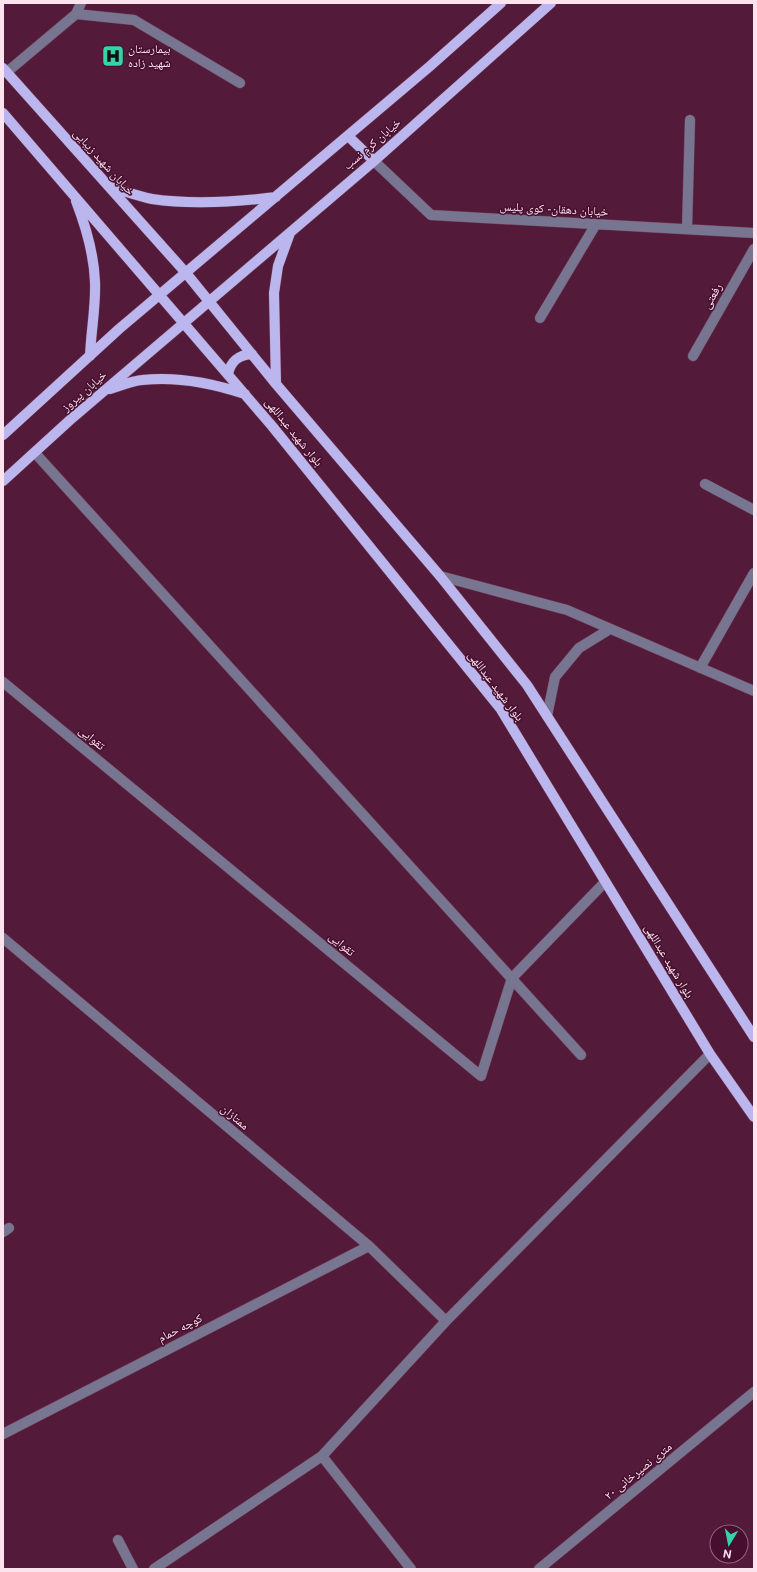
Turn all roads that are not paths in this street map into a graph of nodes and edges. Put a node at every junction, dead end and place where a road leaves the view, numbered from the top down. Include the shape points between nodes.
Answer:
1 (81, 3) edge
2 (501, 3) edge
3 (550, 3) edge
4 (76, 14) junction
5 (5, 70) edge
6 (240, 83) dead end
7 (3, 113) edge
8 (690, 120) dead end
9 (348, 136) junction
10 (374, 161) junction
11 (110, 187) junction
12 (72, 192) junction
13 (276, 197) junction
14 (596, 224) junction
15 (686, 229) junction
16 (754, 232) edge
17 (290, 233) junction
18 (754, 249) edge
19 (186, 273) junction
20 (160, 295) junction
21 (209, 302) junction
22 (540, 318) dead end
23 (184, 323) junction
24 (252, 354) junction
25 (90, 356) junction
26 (693, 356) dead end
27 (228, 374) junction
28 (276, 384) junction
29 (106, 390) junction
30 (246, 395) junction
31 (3, 435) edge
32 (35, 452) junction
33 (3, 481) edge
34 (705, 484) dead end
35 (754, 510) edge
36 (754, 573) edge
37 (440, 576) junction
38 (610, 629) junction
39 (700, 668) junction
40 (3, 682) edge
41 (754, 691) edge
42 (547, 716) junction
43 (605, 882) junction
44 (3, 938) edge
45 (512, 978) junction
46 (754, 1037) edge
47 (710, 1054) junction
48 (581, 1056) dead end
49 (754, 1117) edge
50 (369, 1246) junction
51 (446, 1321) junction
52 (754, 1392) edge
53 (3, 1434) edge
54 (322, 1456) junction
55 (118, 1540) dead end
56 (133, 1569) edge
57 (154, 1569) edge
58 (411, 1569) edge
59 (539, 1569) edge

1 - 4 street
2 - 9 main road, خیابان کرم نسب
3 - 10 main road, خیابان کرم نسب
4 - 5 street
4 - 6 street via 134,20
5 - 11 main road, خیابان شهید زیبایی
7 - 12 main road
8 - 15 street
9 - 10 main road
9 - 13 main road, خیابان کرم نسب
10 - 14 street, خیابان دهقان - کوی پلیس via 431,215
10 - 17 main road, خیابان کرم نسب
11 - 13 main road via 151,198 181,202 244,201
11 - 19 main road, خیابان شهید زیبایی
12 - 20 main road
12 - 25 main road via 85,224 92,252 95,282
13 - 19 main road, خیابان کرم نسب
14 - 15 street, خیابان دهقان - کوی پلیس
14 - 22 street
15 - 16 street, خیابان دهقان - کوی پلیس
17 - 21 main road, خیابان کرم نسب
17 - 28 main road via 278,266 274,293
18 - 26 street, رفعتی
19 - 20 main road, خیابان پیروز
19 - 21 main road, خیابان شهید زیبایی
20 - 23 main road, بلوار شهید عبداللهی
20 - 25 main road, خیابان پیروز
21 - 23 main road, خیابان پیروز
21 - 24 main road, بلوار شهید عبداللهی
23 - 27 main road, بلوار شهید عبداللهی
23 - 29 main road, خیابان پیروز
24 - 27 main road via 243,354 234,359
24 - 28 main road, بلوار شهید عبداللهی
25 - 31 main road, خیابان پیروز
27 - 30 main road, بلوار شهید عبداللهی
28 - 37 main road, بلوار شهید عبداللهی
29 - 30 main road via 141,380 167,379 220,386
29 - 32 main road, خیابان پیروز
30 - 43 main road, بلوار شهید عبداللهی via 500,708
32 - 33 main road, خیابان پیروز
32 - 45 street
34 - 35 street
36 - 39 street
37 - 38 street via 567,610
37 - 42 main road, بلوار شهید عبداللهی via 527,685
38 - 39 street
38 - 42 street via 579,648 555,677
39 - 41 street
40 - 45 street, تقوایی via 481,1076
42 - 46 main road, بلوار شهید عبداللهی
43 - 45 street, تقوایی
43 - 47 main road, بلوار شهید عبداللهی
44 - 50 street, ممتازان
45 - 48 street
47 - 49 main road, بلوار شهید عبداللهی
47 - 51 street
50 - 51 street, ممتازان
50 - 53 street, کوچه حمام
51 - 54 street
52 - 59 street, ۲۰ متری نصیرخانی
54 - 57 street
54 - 58 street
55 - 56 street

